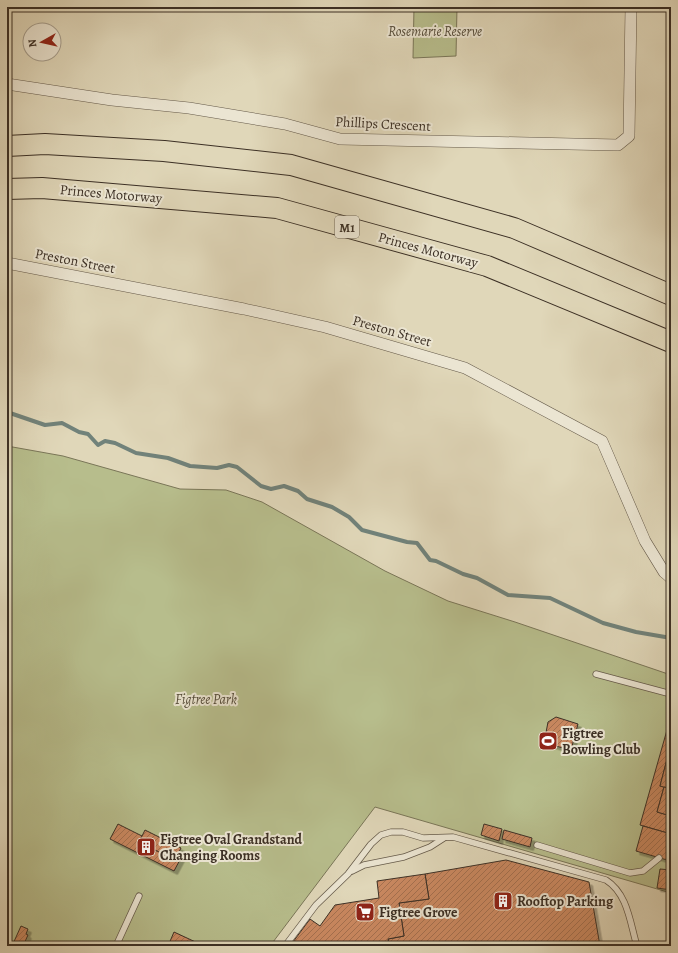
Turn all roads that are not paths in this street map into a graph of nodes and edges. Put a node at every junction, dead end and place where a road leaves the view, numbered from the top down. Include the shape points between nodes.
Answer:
1 (631, 7) edge
2 (7, 84) edge
3 (7, 146) edge
4 (7, 190) edge
5 (7, 263) edge
6 (671, 295) edge
7 (671, 342) edge
8 (671, 578) edge
9 (596, 674) dead end
10 (671, 694) edge
11 (445, 837) junction
12 (537, 845) dead end
13 (659, 858) dead end
14 (348, 874) junction
15 (139, 896) dead end
16 (116, 946) edge
17 (285, 946) edge
18 (637, 946) edge

1 - 2 street, Phillips Crescent via 629,136 618,145 340,139 285,124 189,108 112,100
3 - 6 highway via 45,144 164,151 291,165 514,228
4 - 7 highway, Princes Motorway / M1 via 42,188 278,208 487,266
5 - 8 street, Preston Street via 244,309 465,368 602,440 645,542 664,572
9 - 10 lane
11 - 14 lane via 430,847 404,857 364,865
11 - 14 lane via 419,838 403,832 385,833 371,844
11 - 18 lane via 453,837 606,880 622,897
12 - 13 lane via 630,873 643,871
14 - 17 lane via 319,902
15 - 16 lane

